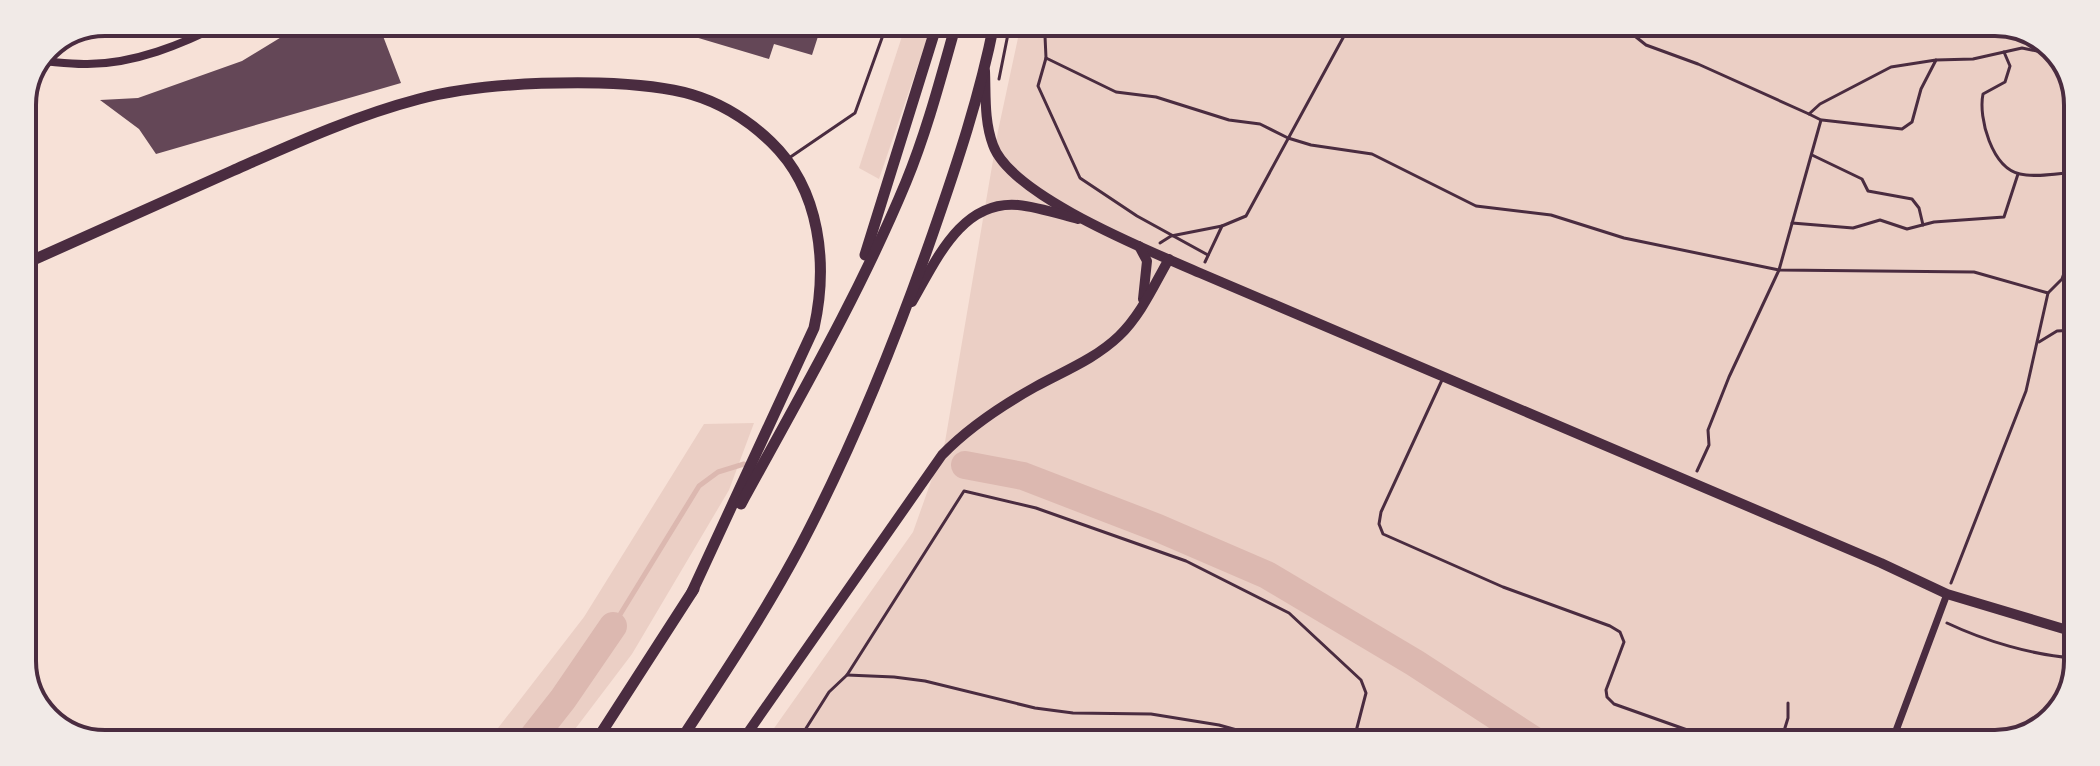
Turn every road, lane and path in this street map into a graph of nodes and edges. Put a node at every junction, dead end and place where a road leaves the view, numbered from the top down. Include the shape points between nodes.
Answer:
1 (199, 36) edge
2 (883, 36) edge
3 (933, 36) edge
4 (953, 36) edge
5 (992, 36) edge
6 (1008, 36) edge
7 (1045, 36) edge
8 (1344, 36) edge
9 (1635, 36) edge
10 (2037, 51) edge
11 (2004, 52) junction
12 (1046, 58) junction
13 (1936, 60) junction
14 (52, 62) edge
15 (985, 69) junction
16 (997, 88) dead end
17 (1809, 114) junction
18 (1821, 120) junction
19 (1288, 138) junction
20 (1812, 155) junction
21 (786, 160) junction
22 (2064, 172) edge
23 (2018, 174) junction
24 (1092, 223) junction
25 (1792, 223) junction
26 (1923, 225) junction
27 (1222, 226) junction
28 (1171, 236) junction
29 (1149, 237) dead end
30 (1134, 242) junction
31 (1162, 242) junction
32 (1150, 250) junction
33 (1208, 255) junction
34 (36, 259) edge
35 (1169, 259) junction
36 (1779, 270) junction
37 (1200, 273) junction
38 (2064, 273) edge
39 (2048, 293) junction
40 (853, 294) junction
41 (1142, 304) junction
42 (902, 319) junction
43 (2064, 331) edge
44 (2039, 342) junction
45 (1443, 376) junction
46 (1691, 482) junction
47 (692, 592) junction
48 (1947, 594) junction
49 (1938, 618) junction
50 (2064, 629) edge
51 (2064, 657) edge
52 (847, 675) junction
53 (1788, 703) dead end
54 (603, 730) edge
55 (687, 730) edge
56 (750, 730) edge
57 (805, 730) edge
58 (1237, 730) edge
59 (1356, 730) edge
60 (1687, 730) edge
61 (1784, 730) edge
62 (1896, 730) edge

1 - 14 street via 132,59
2 - 21 lane via 855,113
3 - 40 highway
4 - 40 highway via 906,182
5 - 15 highway
6 - 16 path
7 - 12 path
8 - 19 path
9 - 17 path
10 - 11 path
11 - 13 path
11 - 23 path via 2010,66 2005,82 1983,94 1980,109 1994,156
12 - 19 path via 1116,92 1260,124
12 - 28 path via 1038,86 1080,178
13 - 17 path via 1891,67
13 - 18 path via 1912,122 1902,129
15 - 24 main road via 987,121 1002,162 1032,189
15 - 42 highway
17 - 18 path
18 - 20 path
19 - 27 path via 1246,216
19 - 36 path via 1372,154 1476,206 1551,215 1624,238
20 - 25 path
20 - 26 path via 1862,179 1868,191 1912,199
21 - 34 highway via 737,113 688,91 631,84 498,86 420,98 323,130
21 - 47 highway via 815,223 821,296 803,355
22 - 23 path
23 - 26 path via 2004,217
24 - 30 main road
24 - 42 main road via 1015,205 978,212 954,235
25 - 26 path via 1853,228 1880,220 1907,229
25 - 36 path
27 - 28 path
27 - 33 path
28 - 31 path
28 - 33 path
29 - 31 path
30 - 32 main road
30 - 41 main road via 1147,261
31 - 32 path
32 - 35 main road
33 - 37 path
35 - 37 main road
35 - 41 main road
36 - 39 path via 1974,272
36 - 46 path via 1729,377 1708,430 1709,445
37 - 45 main road
38 - 39 path
39 - 44 path
40 - 47 highway
41 - 56 main road via 1105,348 984,418 942,455
42 - 55 highway via 801,545
43 - 44 path
44 - 48 path via 2026,391
45 - 46 main road
45 - 60 lane via 1381,512 1383,534 1620,632 1624,642 1607,697
46 - 48 main road
47 - 54 highway
48 - 49 street
48 - 50 main road
49 - 51 path via 1963,631
49 - 62 street
52 - 57 path
52 - 58 path via 925,681 1035,708 1151,714
52 - 59 path via 964,491 1036,508 1186,561 1289,613 1361,680 1366,693
53 - 61 lane

